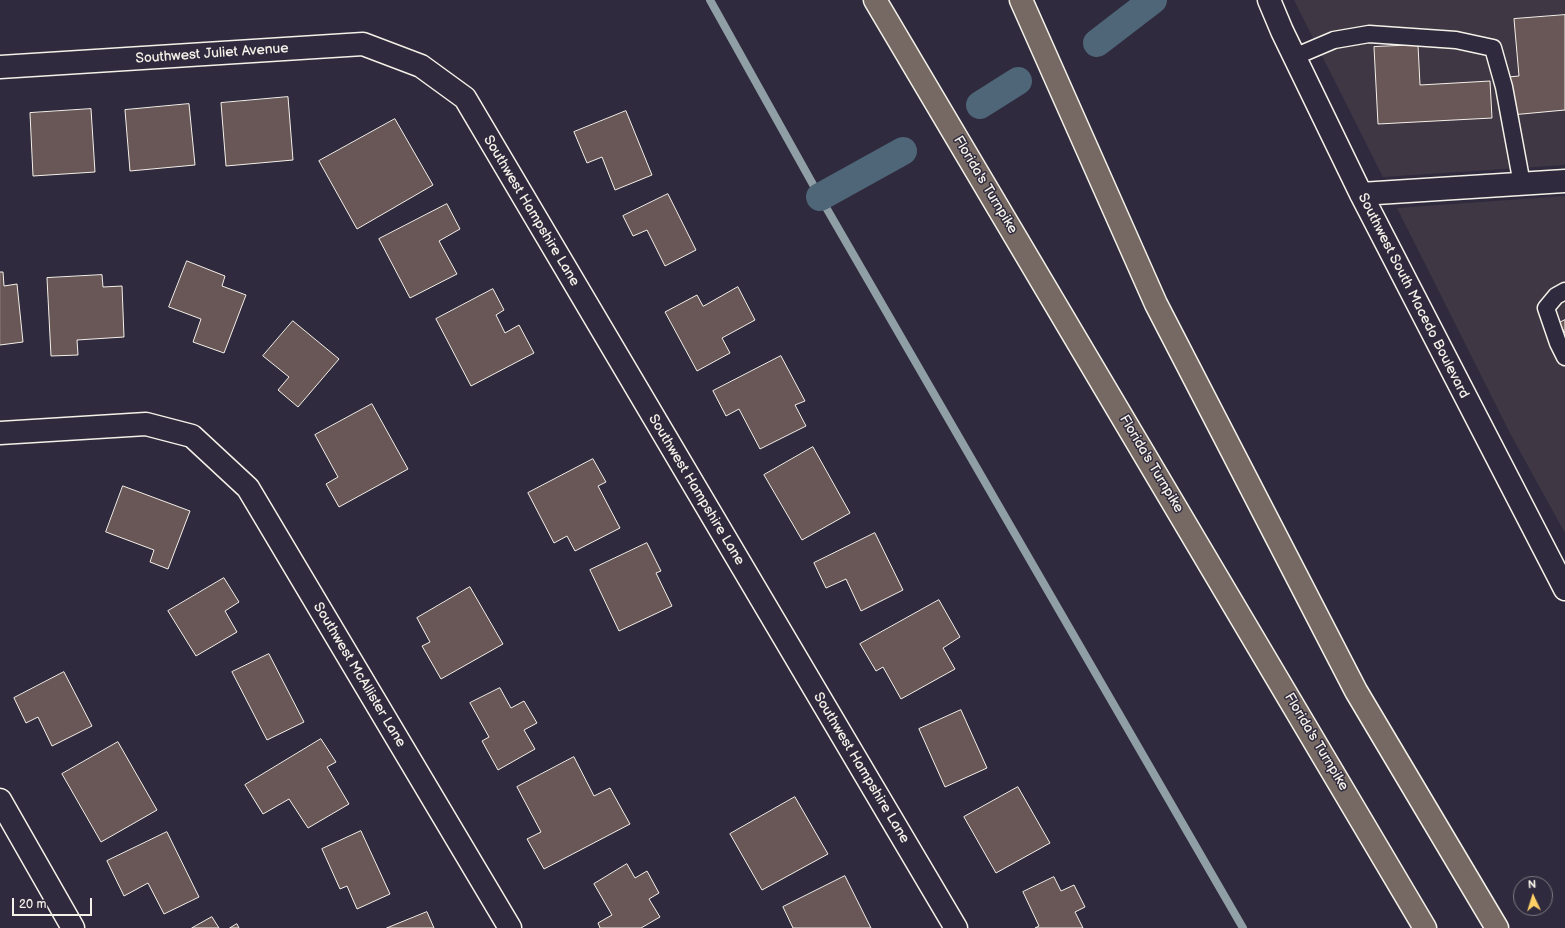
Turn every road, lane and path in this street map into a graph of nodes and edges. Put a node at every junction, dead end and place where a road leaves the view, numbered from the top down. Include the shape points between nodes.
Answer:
1 (875, 0) edge
2 (1021, 0) edge
3 (1269, 0) edge
4 (1294, 57) junction
5 (421, 66) joint
6 (0, 67) edge
7 (1565, 181) edge
8 (1522, 184) junction
9 (1361, 194) junction
10 (1565, 291) edge
11 (1565, 357) edge
12 (0, 433) edge
13 (1565, 589) edge
14 (0, 800) edge
15 (73, 928) edge
16 (510, 928) edge
17 (956, 928) edge
18 (1426, 928) edge
19 (1497, 928) edge

1 - 18 highway, Florida's Turnpike
2 - 19 highway via 1156,304 1356,691
3 - 4 street, Southwest South Macedo Boulevard
4 - 8 lane via 1334,40 1369,34 1456,40 1493,48 1504,87
4 - 9 street, Southwest South Macedo Boulevard
5 - 6 street, Southwest Juliet Avenue via 363,44
5 - 17 street, Southwest Hampshire Lane via 465,98
7 - 8 street
8 - 9 street
9 - 13 street, Southwest South Macedo Boulevard
10 - 11 lane via 1556,296 1546,308
12 - 16 street, Southwest McAllister Lane via 146,424 192,436 248,488
14 - 15 street

